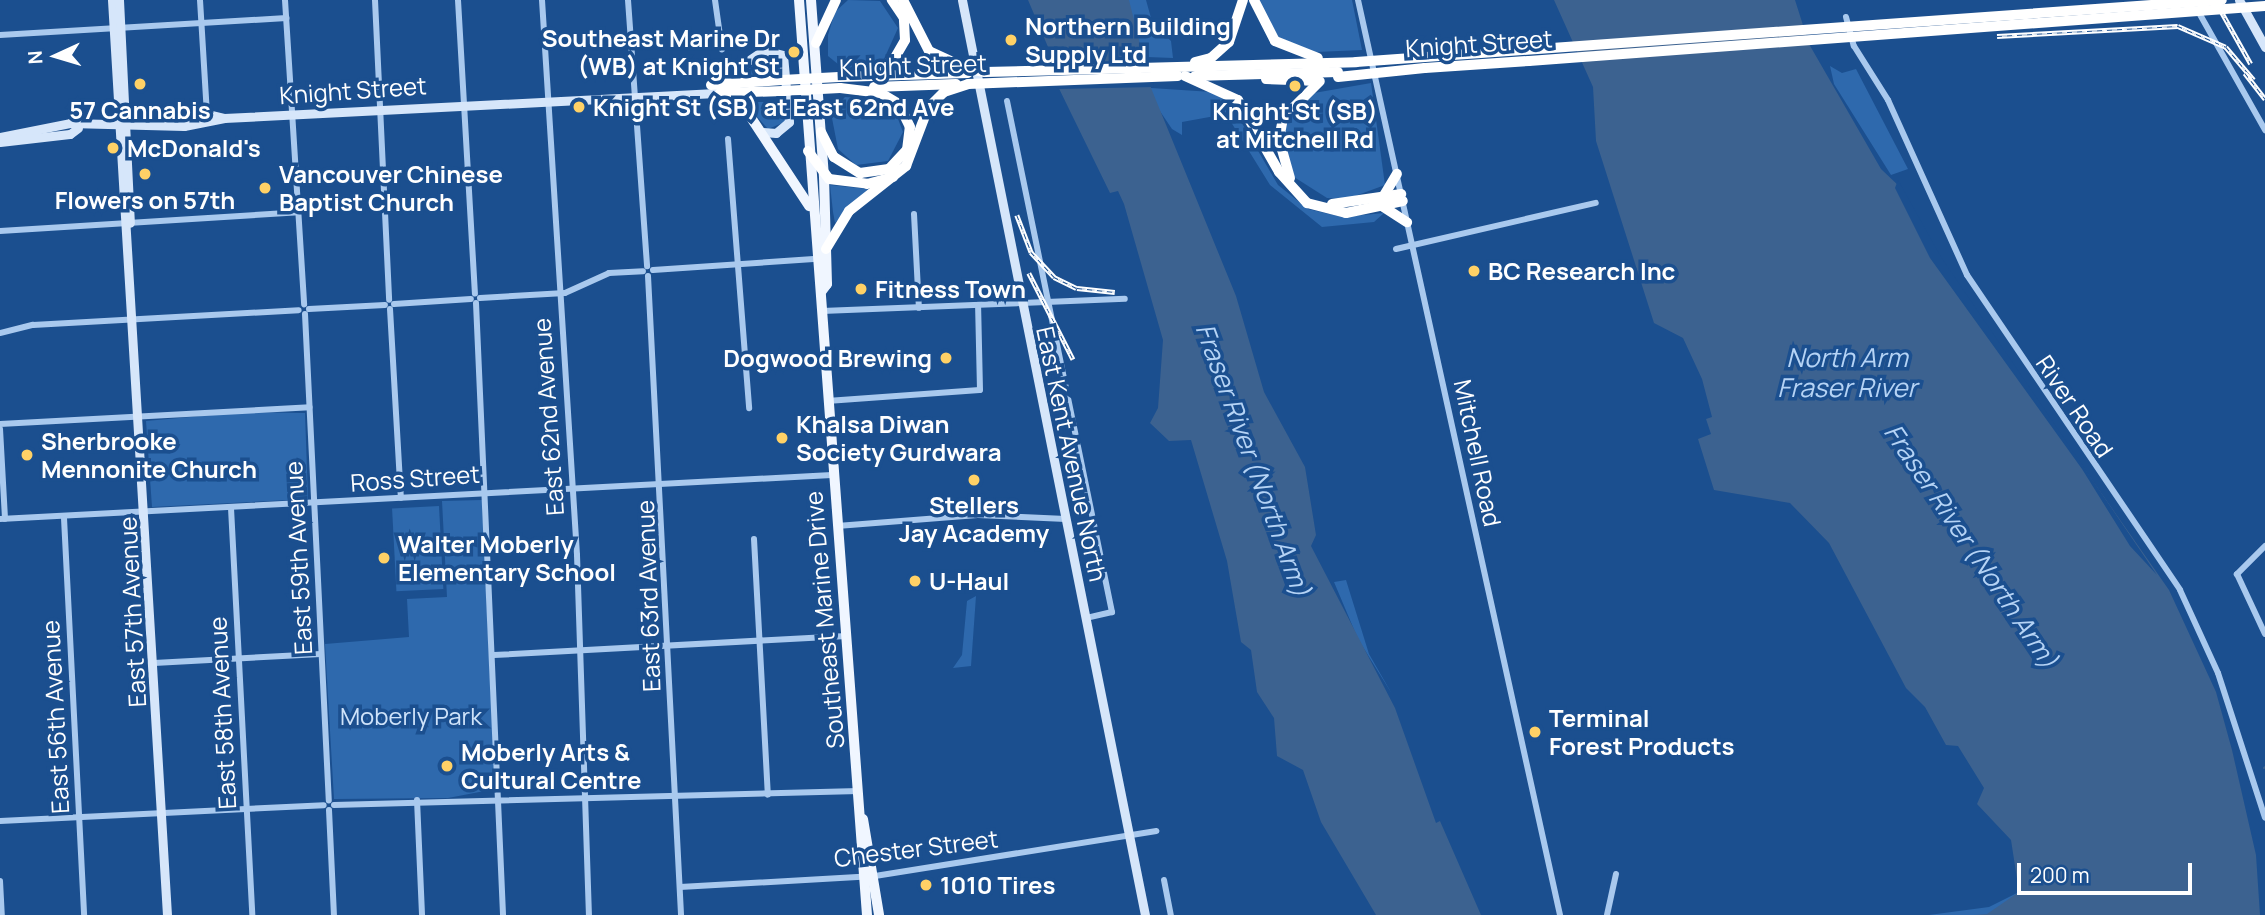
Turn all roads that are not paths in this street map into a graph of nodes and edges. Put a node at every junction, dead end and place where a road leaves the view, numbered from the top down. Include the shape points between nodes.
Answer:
1 (112, 0) edge
2 (119, 0) edge
3 (200, 0) edge
4 (285, 0) edge
5 (375, 0) edge
6 (458, 0) edge
7 (542, 0) edge
8 (628, 0) edge
9 (715, 0) edge
10 (799, 0) edge
11 (811, 0) edge
12 (836, 0) edge
13 (892, 0) edge
14 (903, 0) edge
15 (962, 0) edge
16 (1243, 0) edge
17 (1254, 0) edge
18 (1358, 0) edge
19 (2192, 0) edge
20 (2222, 0) edge
21 (2239, 0) edge
22 (2265, 6) edge
23 (1846, 16) dead end
24 (286, 19) junction
25 (202, 23) junction
26 (118, 28) junction
27 (0, 35) edge
28 (816, 43) junction
29 (2265, 47) edge
30 (722, 50) dead end
31 (1337, 67) junction
32 (1182, 71) junction
33 (1253, 74) junction
34 (968, 75) junction
35 (1320, 81) junction
36 (840, 83) junction
37 (716, 89) junction
38 (634, 94) junction
39 (548, 99) junction
40 (1007, 101) dead end
41 (464, 104) junction
42 (381, 109) junction
43 (207, 114) junction
44 (292, 115) junction
45 (224, 118) junction
46 (176, 122) junction
47 (123, 125) junction
48 (2265, 130) edge
49 (763, 132) junction
50 (821, 132) junction
51 (0, 139) edge
52 (728, 139) dead end
53 (808, 151) junction
54 (899, 174) junction
55 (1397, 174) junction
56 (824, 177) junction
57 (1402, 197) junction
58 (1382, 202) junction
59 (1596, 203) dead end
60 (811, 209) junction
61 (298, 212) junction
62 (914, 214) dead end
63 (1407, 222) junction
64 (130, 223) junction
65 (0, 231) edge
66 (1413, 245) junction
67 (1396, 248) dead end
68 (826, 249) junction
69 (815, 261) junction
70 (735, 266) junction
71 (648, 271) junction
72 (821, 292) junction
73 (559, 294) junction
74 (476, 299) junction
75 (1125, 299) dead end
76 (1021, 302) junction
77 (1050, 303) junction
78 (390, 304) junction
79 (978, 305) junction
80 (919, 308) junction
81 (304, 309) junction
82 (822, 312) junction
83 (135, 320) junction
84 (0, 333) edge
85 (827, 401) junction
86 (310, 407) junction
87 (749, 408) dead end
88 (141, 417) junction
89 (0, 427) edge
90 (832, 475) junction
91 (662, 481) junction
92 (571, 486) junction
93 (486, 493) junction
94 (401, 498) junction
95 (315, 503) junction
96 (231, 509) junction
97 (146, 513) junction
98 (64, 518) junction
99 (3, 519) edge
100 (1066, 519) junction
101 (836, 526) junction
102 (754, 539) dead end
103 (2265, 546) edge
104 (1087, 618) junction
105 (2265, 634) edge
106 (846, 636) junction
107 (759, 639) junction
108 (669, 643) junction
109 (580, 649) junction
110 (321, 654) junction
111 (494, 655) junction
112 (239, 659) junction
113 (155, 663) junction
114 (861, 791) junction
115 (768, 795) junction
116 (499, 796) junction
117 (586, 797) junction
118 (676, 799) junction
119 (417, 800) junction
120 (329, 805) junction
121 (247, 809) junction
122 (162, 814) junction
123 (80, 818) junction
124 (2265, 818) edge
125 (863, 819) junction
126 (0, 821) edge
127 (1156, 831) dead end
128 (1131, 837) junction
129 (1616, 874) dead end
130 (875, 876) junction
131 (863, 877) junction
132 (1164, 880) dead end
133 (0, 881) edge
134 (680, 887) junction
135 (2, 915) edge
136 (84, 915) edge
137 (167, 915) edge
138 (252, 915) edge
139 (334, 915) edge
140 (422, 915) edge
141 (503, 915) edge
142 (589, 915) edge
143 (681, 915) edge
144 (867, 915) edge
145 (879, 915) edge
146 (1145, 915) edge
147 (1171, 915) edge
148 (1560, 915) edge
149 (1607, 915) edge

1 - 26 street, East 57th Avenue
2 - 26 street, East 57th Avenue
3 - 25 street
4 - 24 street, East 59th Avenue
5 - 42 street
6 - 41 street
7 - 39 street, East 62nd Avenue
8 - 38 street, East 63rd Avenue
9 - 30 street
10 - 53 main road, Southeast Marine Drive
11 - 28 main road, Southeast Marine Drive
12 - 28 highway
13 - 36 highway via 904,18 901,51 880,69
14 - 34 highway via 929,51
15 - 76 street, East Kent Avenue North
16 - 32 highway via 1229,41 1211,58
17 - 31 highway via 1265,30 1280,45
18 - 55 street, Mitchell Road
19 - 48 street
20 - 31 highway, Knight Street, bridge via 1351,62
21 - 29 street
22 - 31 highway, Knight Street, bridge via 1425,68
23 - 124 street, River Road via 1854,46 1888,100 1967,275 2180,590 2218,673
24 - 25 street
24 - 44 street, East 59th Avenue
25 - 26 street
25 - 43 street
26 - 27 street
26 - 47 street, East 57th Avenue
28 - 50 main road, Southeast Marine Drive
31 - 32 highway, Knight Street
31 - 33 highway, Knight Street
31 - 35 highway
32 - 33 highway, Knight Street
32 - 34 highway, Knight Street, bridge
32 - 34 highway, Knight Street, bridge
32 - 58 highway via 1238,100 1279,172 1307,203 1346,213
33 - 35 highway
34 - 36 highway, Knight Street
34 - 54 highway via 928,108 917,146
35 - 58 highway via 1283,118 1279,139 1286,172 1306,194 1328,204
36 - 37 highway, Knight Street, bridge
36 - 50 highway via 881,93 899,104 910,127 907,150 889,169 860,173 834,157
37 - 38 street, Knight Street
37 - 49 main road via 746,110
37 - 49 street via 764,50 783,55 789,122 781,131
38 - 39 street, Knight Street
38 - 71 street, East 63rd Avenue
39 - 41 street, Knight Street
39 - 73 street, East 62nd Avenue
40 - 77 street
41 - 42 street, Knight Street
41 - 74 street
42 - 44 street, Knight Street
42 - 78 street
43 - 45 street, Knight Street
43 - 46 street, Knight Street
44 - 45 street, Knight Street
44 - 61 street, East 59th Avenue
45 - 46 street, Knight Street
46 - 47 street, Knight Street
47 - 51 street, Knight Street via 38,126
47 - 64 street, East 57th Avenue
49 - 60 main road
50 - 56 main road, Southeast Marine Drive
52 - 70 street
53 - 56 highway
53 - 60 main road, Southeast Marine Drive
54 - 56 highway via 858,184
54 - 68 highway via 849,211
55 - 57 street, Mitchell Road
55 - 58 highway
56 - 68 main road, Southeast Marine Drive
57 - 58 highway
57 - 63 street, Mitchell Road
58 - 63 highway
59 - 66 street
60 - 69 main road, Southeast Marine Drive
61 - 64 street
61 - 81 street, East 59th Avenue
62 - 80 street
63 - 66 street, Mitchell Road
64 - 65 street
64 - 83 street, East 57th Avenue
66 - 67 street
66 - 148 street, Mitchell Road
68 - 72 main road, Southeast Marine Drive
69 - 70 street
69 - 72 main road, Southeast Marine Drive
70 - 71 street
70 - 87 street
71 - 73 street via 609,273
71 - 91 street, East 63rd Avenue
72 - 82 main road, Southeast Marine Drive
73 - 74 street
73 - 92 street, East 62nd Avenue
74 - 78 street
74 - 93 street
75 - 77 street
76 - 77 street
76 - 79 street
76 - 100 street, East Kent Avenue North
77 - 104 street via 1110,612
78 - 81 street
78 - 94 street
79 - 80 street
79 - 85 street via 981,390
80 - 82 street
81 - 83 street
81 - 86 street, East 59th Avenue
82 - 85 main road, Southeast Marine Drive
83 - 84 street
83 - 88 street, East 57th Avenue
85 - 90 main road, Southeast Marine Drive
86 - 88 street
86 - 95 street, East 59th Avenue
88 - 89 street
88 - 97 street, East 57th Avenue
89 - 99 street
90 - 91 street, Ross Street
90 - 101 main road, Southeast Marine Drive
91 - 92 street, Ross Street
91 - 108 street, East 63rd Avenue
92 - 93 street, Ross Street
92 - 109 street, East 62nd Avenue
93 - 94 street, Ross Street
93 - 111 street
94 - 95 street, Ross Street
95 - 96 street, Ross Street
95 - 110 street, East 59th Avenue
96 - 97 street, Ross Street
96 - 112 street, East 58th Avenue
97 - 98 street, Ross Street
97 - 113 street, East 57th Avenue
98 - 99 street, Ross Street
98 - 123 street, East 56th Avenue
100 - 101 street via 978,515
100 - 104 street, East Kent Avenue North
101 - 106 main road, Southeast Marine Drive
102 - 107 street
103 - 105 street via 2237,574
104 - 128 street, East Kent Avenue North
106 - 107 street
106 - 114 main road, Southeast Marine Drive
107 - 108 street
107 - 115 street
108 - 109 street
108 - 118 street, East 63rd Avenue
109 - 111 street
109 - 117 street, East 62nd Avenue
110 - 112 street
110 - 120 street, East 59th Avenue
111 - 116 street
112 - 113 street
112 - 121 street, East 58th Avenue
113 - 122 street, East 57th Avenue
114 - 115 street
114 - 125 main road, Southeast Marine Drive
115 - 118 street
116 - 117 street
116 - 119 street
116 - 141 street
117 - 118 street
117 - 142 street, East 62nd Avenue
118 - 134 street, East 63rd Avenue
119 - 120 street
119 - 140 street
120 - 121 street
120 - 139 street, East 59th Avenue
121 - 122 street
121 - 138 street, East 58th Avenue
122 - 123 street
122 - 137 street, East 57th Avenue
123 - 126 street
123 - 136 street, East 56th Avenue
125 - 130 main road, Southeast Marine Drive
125 - 131 main road, Southeast Marine Drive
127 - 128 street, Chester Street
128 - 130 street, Chester Street
128 - 146 street, East Kent Avenue North
129 - 149 street
130 - 131 street, Chester Street
130 - 145 main road, Southeast Marine Drive
131 - 134 street, Chester Street
131 - 144 main road, Southeast Marine Drive
132 - 147 street
133 - 135 street
134 - 143 street, East 63rd Avenue

